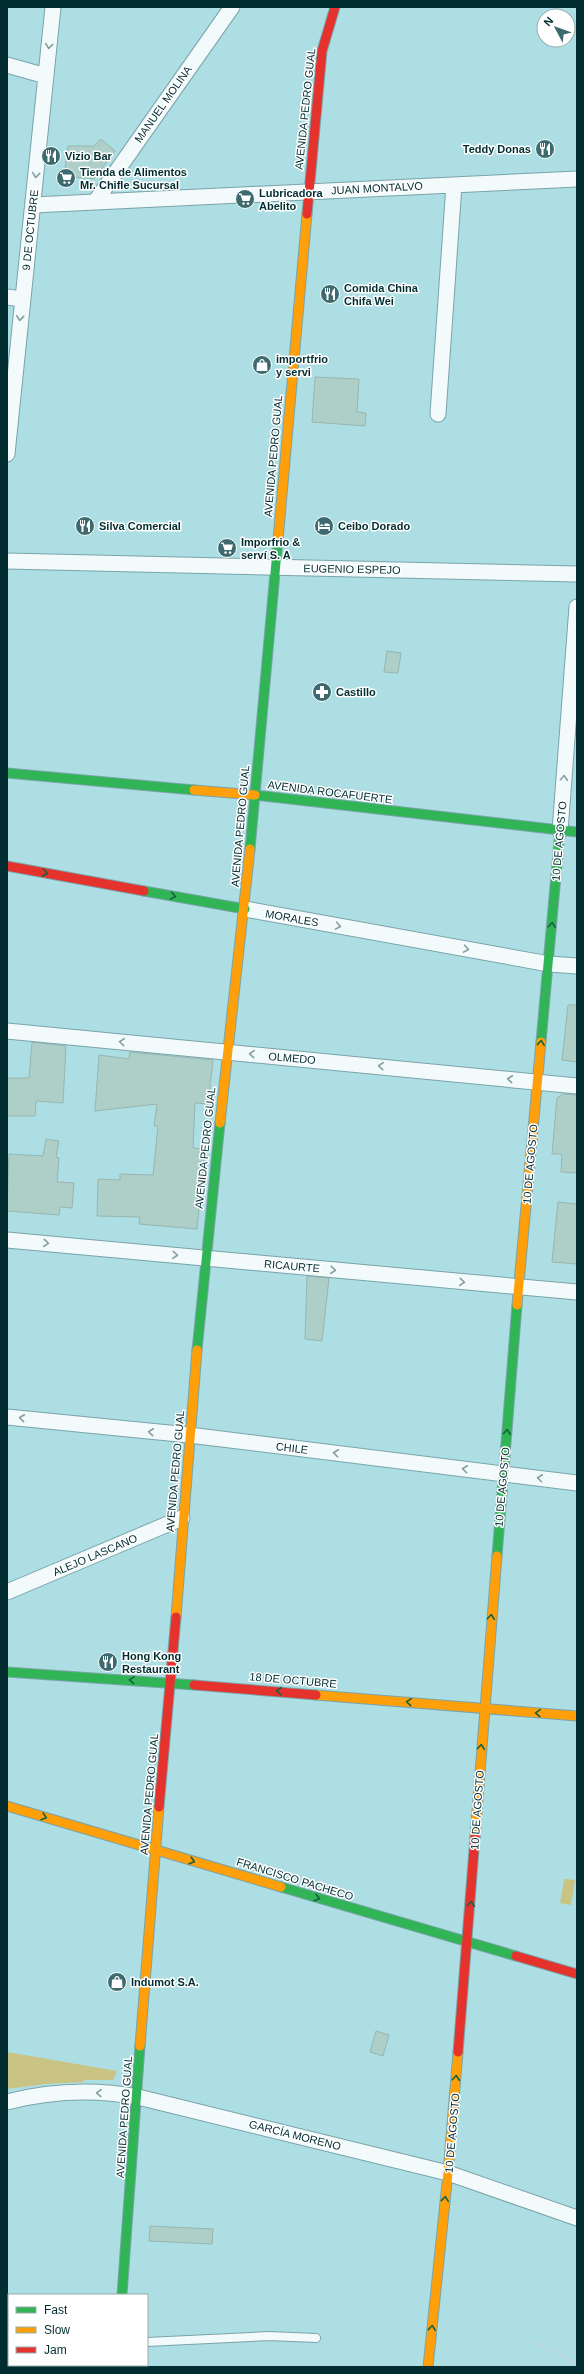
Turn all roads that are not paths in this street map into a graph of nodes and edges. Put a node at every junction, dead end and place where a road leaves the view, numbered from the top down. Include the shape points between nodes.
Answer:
1 (54, 7) edge
2 (232, 7) edge
3 (335, 7) edge
4 (7, 65) edge
5 (46, 76) junction
6 (577, 179) edge
7 (454, 185) junction
8 (308, 192) junction
9 (94, 202) junction
10 (33, 205) junction
11 (7, 297) edge
12 (22, 299) junction
13 (438, 414) dead end
14 (7, 454) edge
15 (7, 561) edge
16 (275, 568) junction
17 (577, 574) edge
18 (577, 607) edge
19 (7, 773) edge
20 (255, 795) junction
21 (560, 831) junction
22 (577, 832) edge
23 (7, 866) edge
24 (245, 909) junction
25 (549, 964) junction
26 (577, 966) edge
27 (7, 1031) edge
28 (227, 1052) junction
29 (537, 1082) junction
30 (577, 1086) edge
31 (7, 1240) edge
32 (207, 1258) junction
33 (519, 1287) junction
34 (577, 1292) edge
35 (7, 1417) edge
36 (190, 1436) junction
37 (504, 1474) junction
38 (577, 1483) edge
39 (182, 1518) junction
40 (7, 1592) edge
41 (7, 1672) edge
42 (171, 1683) junction
43 (484, 1708) junction
44 (577, 1716) edge
45 (7, 1806) edge
46 (155, 1850) junction
47 (468, 1943) junction
48 (577, 1974) edge
49 (138, 2097) junction
50 (7, 2102) edge
51 (448, 2173) junction
52 (577, 2218) edge
53 (122, 2294) edge
54 (316, 2338) dead end
55 (148, 2342) edge
56 (428, 2367) edge

1 -> 5 street, 9 DE OCTUBRE
2 - 9 street, MANUEL MOLINA
3 - 8 main road, AVENIDA PEDRO GUAL via 322,51
4 - 5 street
5 -> 10 street, 9 DE OCTUBRE
6 - 7 street, JUAN MONTALVO
7 - 8 street, JUAN MONTALVO
7 - 13 street
8 - 9 street, JUAN MONTALVO
8 - 16 main road, AVENIDA PEDRO GUAL
9 - 10 street, JUAN MONTALVO
10 - 12 street, 9 DE OCTUBRE
11 - 12 street
12 -> 14 street, 9 DE OCTUBRE
15 - 16 street, EUGENIO ESPEJO
16 - 17 street, EUGENIO ESPEJO
16 - 20 main road, AVENIDA PEDRO GUAL
21 -> 18 street, 10 DE AGOSTO
19 - 20 main road, AVENIDA ROCAFUERTE
20 - 21 main road, AVENIDA ROCAFUERTE
20 - 24 main road, AVENIDA PEDRO GUAL
21 - 22 main road, AVENIDA ROCAFUERTE
25 -> 21 main road, 10 DE AGOSTO
23 -> 24 main road, MORALES
24 -> 25 street, MORALES
24 - 28 main road, AVENIDA PEDRO GUAL
25 - 26 street, MORALES
29 -> 25 main road, 10 DE AGOSTO
28 -> 27 street, OLMEDO
29 -> 28 street, OLMEDO
28 - 32 main road, AVENIDA PEDRO GUAL
29 - 30 street, OLMEDO
29 - 33 main road, 10 DE AGOSTO
31 -> 32 street, RICAURTE
32 -> 33 street, RICAURTE
32 - 36 main road, AVENIDA PEDRO GUAL
33 - 34 street, RICAURTE
37 -> 33 main road, 10 DE AGOSTO
36 -> 35 street, CHILE
37 -> 36 street, CHILE
36 - 39 main road, AVENIDA PEDRO GUAL
38 -> 37 street, CHILE
43 -> 37 main road, 10 DE AGOSTO
39 - 40 street, ALEJO LASCANO
39 - 42 main road, AVENIDA PEDRO GUAL
42 -> 41 main road, 18 DE OCTUBRE
43 -> 42 main road, 18 DE OCTUBRE
42 - 46 main road, AVENIDA PEDRO GUAL
44 -> 43 main road, 18 DE OCTUBRE
47 -> 43 main road, 10 DE AGOSTO
45 -> 46 main road, FRANCISCO PACHECO
46 -> 47 main road, FRANCISCO PACHECO
46 - 49 main road, AVENIDA PEDRO GUAL
47 - 48 main road, FRANCISCO PACHECO
51 -> 47 main road, 10 DE AGOSTO
49 -> 50 street, GARCÍA MORENO via 112,2093 65,2092
49 - 51 street, GARCÍA MORENO
49 - 53 main road, AVENIDA PEDRO GUAL
51 - 52 street, GARCÍA MORENO
56 -> 51 main road, 10 DE AGOSTO
54 - 55 lane via 269,2336

